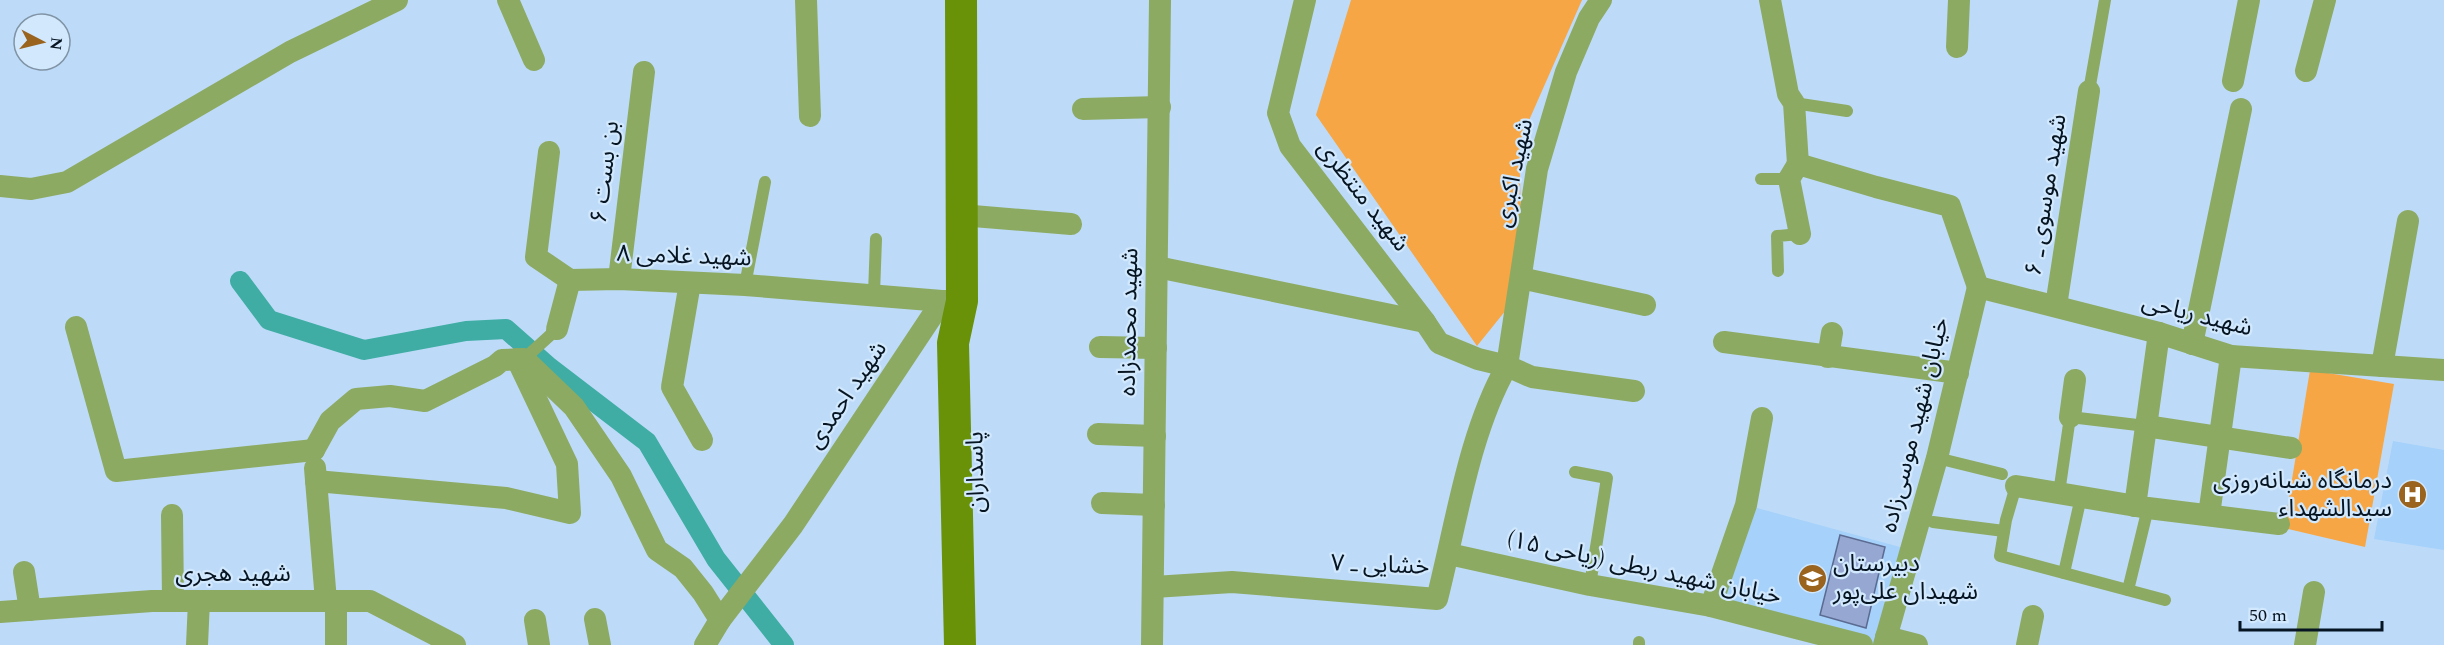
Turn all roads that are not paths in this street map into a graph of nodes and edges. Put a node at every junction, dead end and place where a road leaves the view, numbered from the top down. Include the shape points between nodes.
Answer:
1 (397, 0) edge
2 (508, 0) edge
3 (806, 0) edge
4 (961, 0) edge
5 (1160, 0) edge
6 (1305, 0) edge
7 (1602, 0) edge
8 (1770, 0) edge
9 (1959, 0) edge
10 (2105, 0) edge
11 (2249, 0) edge
12 (2325, 0) edge
13 (1957, 47) dead end
14 (534, 60) dead end
15 (2306, 71) dead end
16 (644, 72) dead end
17 (2233, 81) dead end
18 (2089, 91) joint
19 (1794, 103) junction
20 (1160, 107) junction
21 (1083, 109) dead end
22 (2241, 109) dead end
23 (1847, 111) dead end
24 (810, 116) dead end
25 (549, 152) dead end
26 (1793, 171) junction
27 (1761, 180) dead end
28 (765, 182) dead end
29 (0, 186) edge
30 (962, 215) junction
31 (2408, 221) dead end
32 (1071, 224) dead end
33 (1800, 234) joint
34 (876, 239) dead end
35 (1157, 267) junction
36 (1778, 271) dead end
37 (1521, 278) junction
38 (620, 279) junction
39 (570, 280) junction
40 (690, 283) junction
41 (745, 285) junction
42 (1978, 287) junction
43 (874, 294) junction
44 (952, 301) junction
45 (1645, 305) dead end
46 (2056, 306) junction
47 (1425, 322) junction
48 (76, 327) dead end
49 (557, 328) joint
50 (1832, 333) dead end
51 (2159, 333) junction
52 (1724, 342) dead end
53 (2193, 344) junction
54 (1100, 347) dead end
55 (1156, 348) junction
56 (2231, 356) junction
57 (1828, 357) junction
58 (521, 359) junction
59 (1507, 366) junction
60 (2382, 366) junction
61 (2444, 370) edge
62 (1958, 373) junction
63 (2074, 380) dead end
64 (1634, 391) dead end
65 (2070, 417) junction
66 (1762, 418) dead end
67 (2146, 426) junction
68 (1098, 434) dead end
69 (1155, 436) junction
70 (2220, 437) junction
71 (702, 440) dead end
72 (2291, 448) dead end
73 (314, 450) junction
74 (1937, 458) junction
75 (1575, 472) dead end
76 (2009, 480) junction
77 (316, 481) junction
78 (2070, 495) junction
79 (1102, 503) dead end
80 (1154, 505) junction
81 (2141, 507) junction
82 (172, 515) dead end
83 (2209, 515) junction
84 (1934, 522) dead end
85 (2279, 524) dead end
86 (2004, 531) junction
87 (1449, 554) junction
88 (24, 572) dead end
89 (2064, 573) junction
90 (1590, 585) junction
91 (1154, 587) junction
92 (2128, 590) junction
93 (2314, 592) dead end
94 (2165, 600) dead end
95 (173, 601) junction
96 (199, 601) junction
97 (331, 601) junction
98 (1711, 606) junction
99 (30, 610) junction
100 (0, 612) edge
101 (724, 615) junction
102 (2033, 616) dead end
103 (595, 619) dead end
104 (535, 620) dead end
105 (1885, 641) edge
106 (197, 645) edge
107 (336, 645) edge
108 (453, 645) edge
109 (539, 645) edge
110 (600, 645) edge
111 (705, 645) edge
112 (960, 645) edge
113 (978, 645) edge
114 (1152, 645) edge
115 (1862, 645) edge
116 (1917, 645) edge
117 (2027, 645) edge
118 (2306, 645) edge

1 - 29 street via 280,58 68,182 31,189
2 - 14 street
3 - 24 street
4 - 30 street, پاسداران
5 - 20 street, شهید محمدزاده
6 - 47 street, شهید منتظری via 1278,113 1290,146
7 - 37 street, شهید اکبری via 1589,18 1566,72 1537,169
8 - 19 street via 1788,94
9 - 13 street
10 - 18 lane
11 - 17 street
12 - 15 street
16 - 38 street, بن بست ۶
18 - 46 street, شهید موسوی ـ ۶
19 - 23 lane
19 - 26 street
20 - 21 street
20 - 35 street, شهید محمدزاده
22 - 53 street
25 - 39 street via 536,257
26 - 27 lane
26 - 33 street
26 - 42 street via 1950,206
28 - 41 lane
30 - 32 street
30 - 44 street, پاسداران
31 - 60 street
33 - 36 lane via 1778,236
34 - 43 lane
35 - 47 street
35 - 55 street, شهید محمدزاده
37 - 45 street
37 - 59 street, شهید اکبری
38 - 39 street, ۸ شهید غلامی
38 - 40 street, ۸ شهید غلامی
39 - 49 street
40 - 41 street, ۸ شهید غلامی
40 - 71 street via 672,387
41 - 43 street, ۸ شهید غلامی
42 - 46 street, شهید ریاحی
42 - 62 street, خیابان شهید موسی‌زاده
43 - 44 street, ۸ شهید غلامی
44 - 101 street, شهید احمدی
44 - 112 street, پاسداران
44 - 113 street, پاسداران via 975,346
46 - 51 street, شهید ریاحی
47 - 59 street, شهید منتظری via 1439,343
48 - 73 street via 116,471
49 - 58 lane
50 - 57 street
51 - 53 street, شهید ریاحی
51 - 67 street
52 - 57 street
53 - 56 street, شهید ریاحی
54 - 55 street
55 - 69 street, شهید محمدزاده
56 - 60 street, شهید ریاحی
56 - 70 street
57 - 62 street
58 - 73 street via 502,360 425,401 390,396 356,399 330,421
58 - 77 street via 567,464 570,513 506,498
58 - 101 street via 574,407 621,476 657,550 683,568
59 - 64 street, شهید منتظری via 1532,377
59 - 87 street, خشایی ـ ۷ via 1494,389 1464,483
60 - 61 street, شهید ریاحی
62 - 74 street, خیابان شهید موسی‌زاده
63 - 65 street
65 - 67 lane
65 - 78 lane
66 - 98 street via 1746,505
67 - 70 street
67 - 81 street
68 - 69 street
69 - 80 street, شهید محمدزاده
70 - 72 street
70 - 83 street
73 - 77 street
74 - 76 lane
74 - 105 street, خیابان شهید موسی‌زاده
75 - 90 lane via 1607,478
76 - 78 street
76 - 86 lane
77 - 97 street
78 - 81 street
78 - 89 lane
79 - 80 street
80 - 91 street, شهید محمدزاده
81 - 83 street
81 - 92 lane
82 - 95 street
83 - 85 street
84 - 86 lane
86 - 89 lane via 2000,556
87 - 90 street, خیابان شهید ربطی (ریاحی ۱۵)
87 - 91 street, خشایی ـ ۷ via 1437,598 1233,582
88 - 99 street
89 - 92 lane
90 - 98 street, خیابان شهید ربطی (ریاحی ۱۵)
91 - 114 street, شهید محمدزاده
92 - 94 lane
93 - 118 street
95 - 96 street, شهید هجری
95 - 99 street, شهید هجری
96 - 97 street, شهید هجری
96 - 106 street
97 - 107 street
97 - 108 street, شهید هجری via 370,601
98 - 115 street, خیابان شهید ربطی (ریاحی ۱۵)
99 - 100 street, شهید هجری
101 - 111 street, شهید احمدی
102 - 117 street
103 - 110 street
104 - 109 street
105 - 116 street

